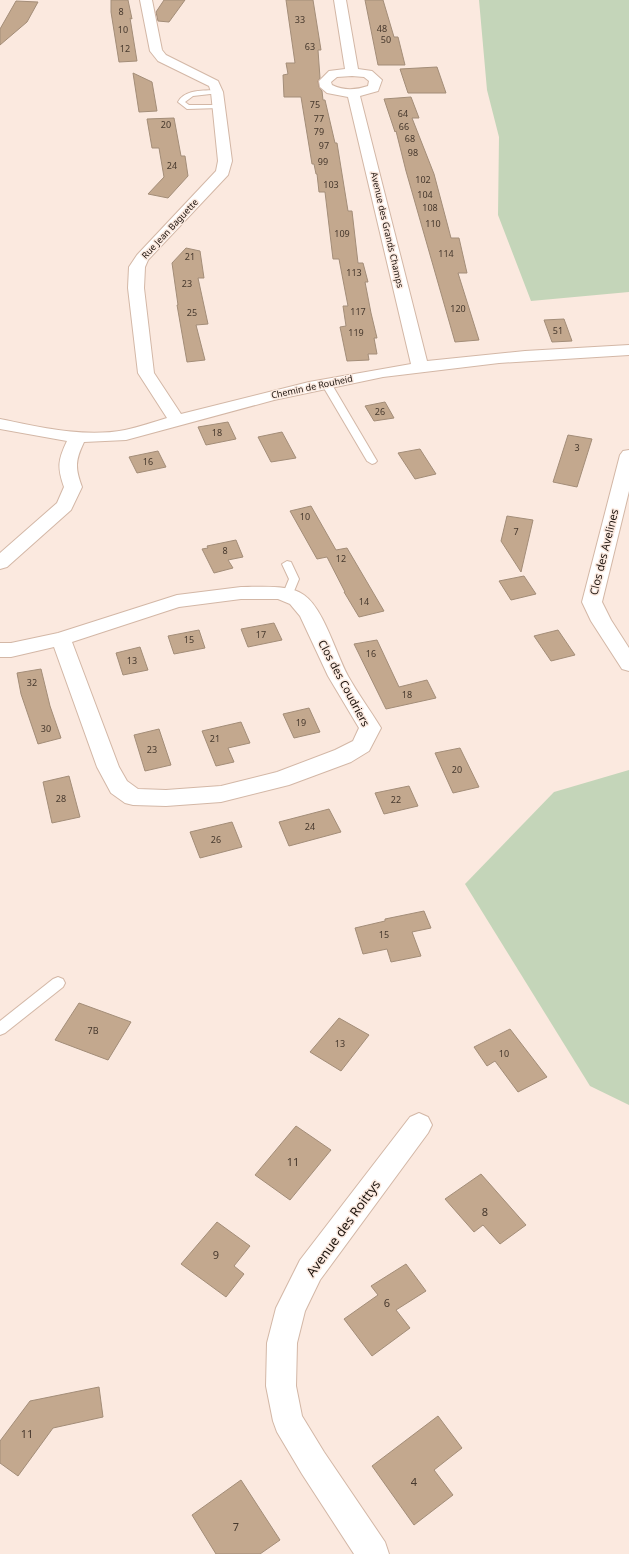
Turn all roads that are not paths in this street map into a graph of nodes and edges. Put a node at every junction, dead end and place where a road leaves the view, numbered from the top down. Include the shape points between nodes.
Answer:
1 (146, 0) edge
2 (340, 0) edge
3 (352, 72) junction
4 (216, 92) junction
5 (353, 93) junction
6 (218, 107) junction
7 (629, 350) edge
8 (420, 367) junction
9 (326, 383) junction
10 (177, 421) junction
11 (0, 424) edge
12 (77, 438) junction
13 (629, 455) edge
14 (372, 461) dead end
15 (0, 563) edge
16 (287, 564) dead end
17 (287, 596) junction
18 (61, 639) junction
19 (0, 650) edge
20 (629, 664) edge
21 (58, 983) dead end
22 (0, 1029) edge
23 (419, 1125) dead end
24 (372, 1554) edge

1 - 4 street via 156,51 162,58 214,84
2 - 3 street
3 - 5 street via 368,74 376,80 374,88
3 - 5 street via 333,74 325,81 326,87 334,91
4 - 6 street, Rue Jean Baguette
4 - 6 lane via 192,94 185,96 181,102 187,107 194,108
5 - 8 street, Avenue des Grands Champs
6 - 10 street, Rue Jean Baguette via 225,161 223,172 142,258 137,267 136,288 146,373
7 - 8 street, Chemin de Rouheid via 520,355
8 - 9 street, Chemin de Rouheid
9 - 10 street, Chemin de Rouheid
9 - 14 lane
10 - 12 street, Chemin de Rouheid via 126,436 105,439
11 - 12 street, Chemin de Rouheid
12 - 15 street via 66,460 73,487 65,506
13 - 20 street, Clos des Avelines via 592,602 601,621
16 - 17 lane via 294,579
17 - 18 street, Clos des Coudriers via 279,593 241,593 177,601
17 - 18 street, Clos des Coudriers via 297,599 309,613 338,676 370,728 360,746 343,756 281,779 221,794 166,798 133,797 119,787 105,759
18 - 19 street, Clos des Coudriers
21 - 22 lane
23 - 24 street, Avenue des Roittys via 310,1270 291,1308 282,1343 281,1386 288,1421

